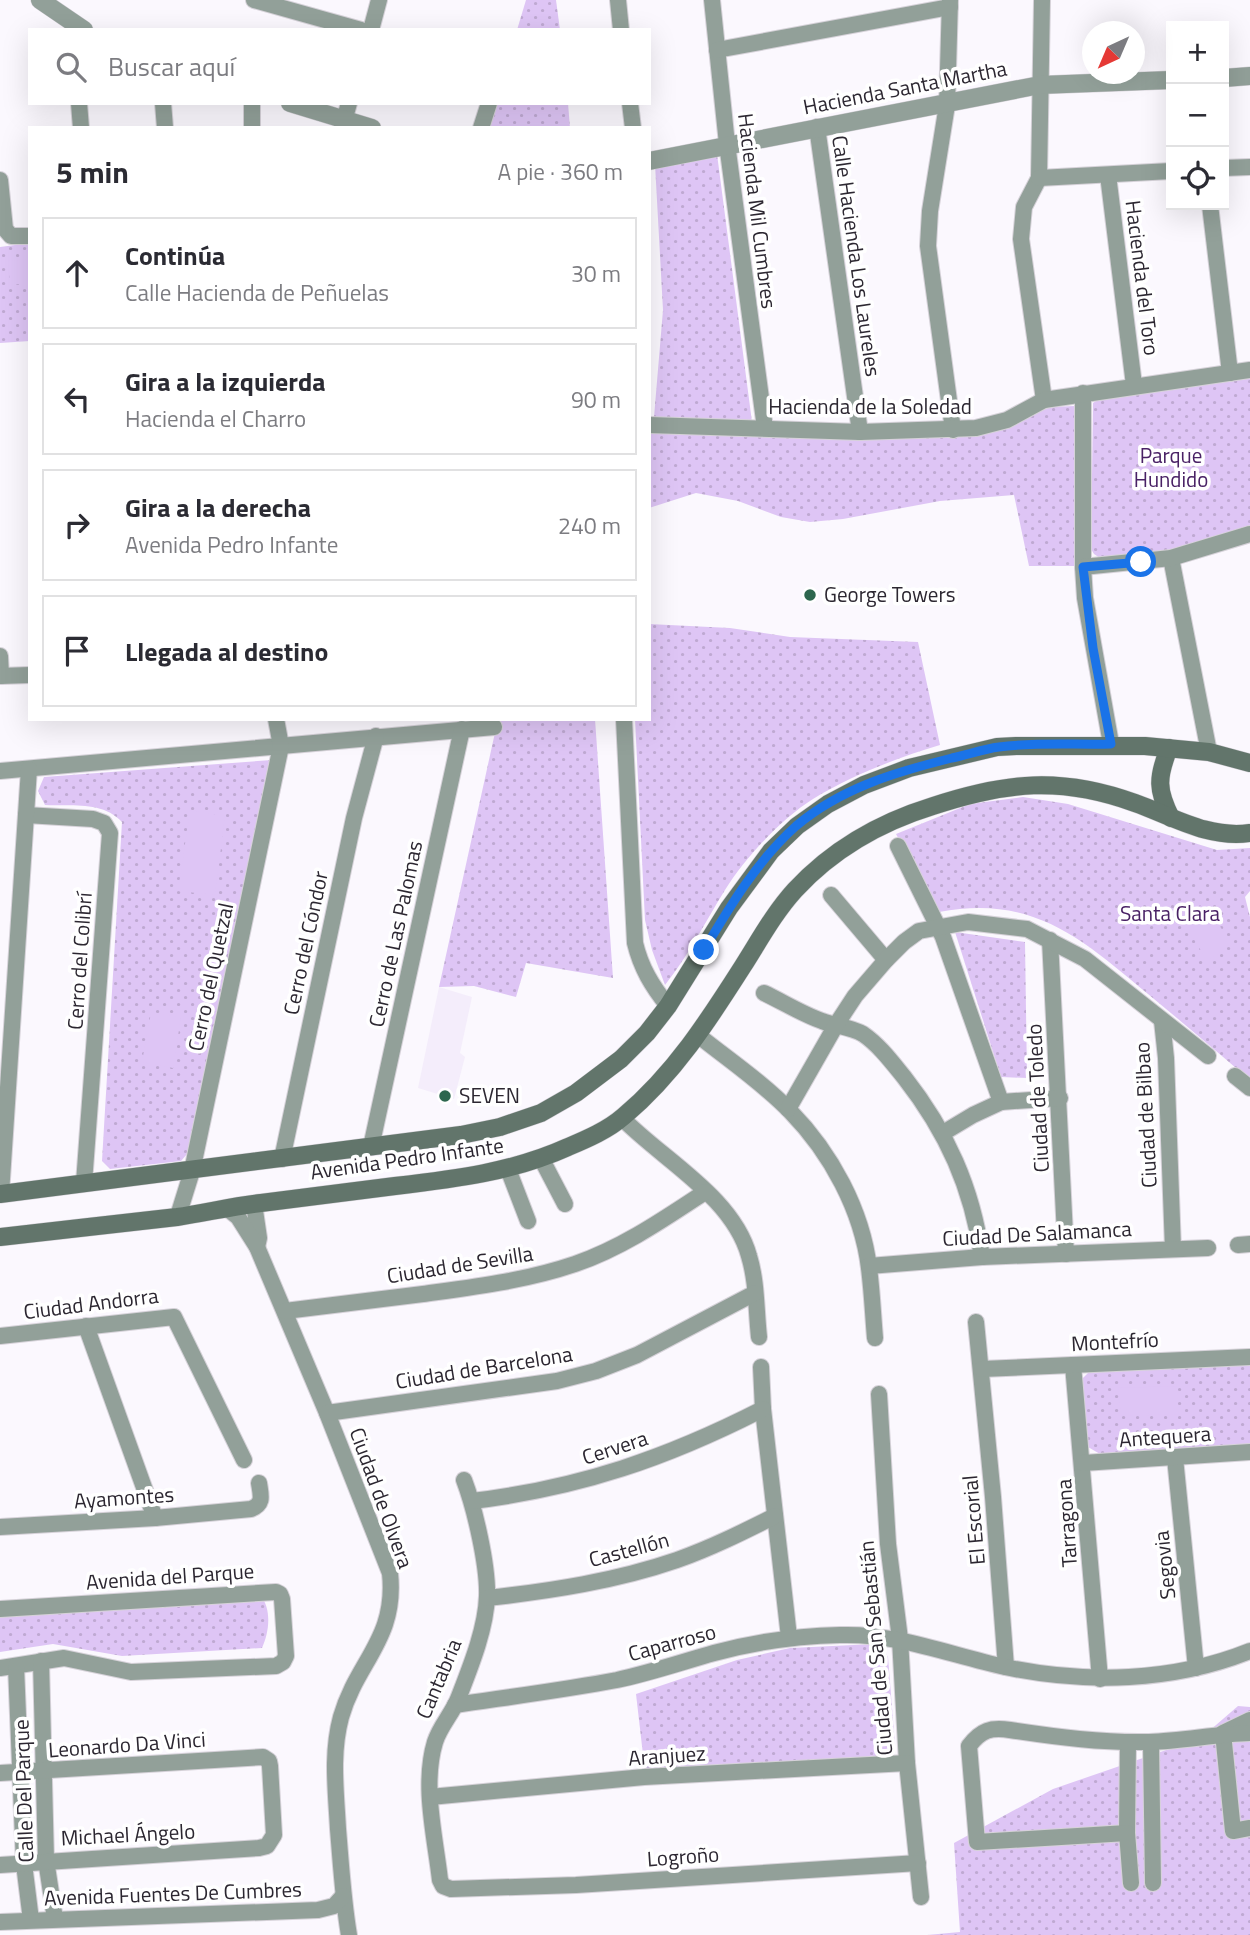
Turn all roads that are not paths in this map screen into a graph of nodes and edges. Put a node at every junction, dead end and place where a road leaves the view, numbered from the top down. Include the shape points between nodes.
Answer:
1 (40, 0) edge
2 (254, 0) edge
3 (379, 0) edge
4 (618, 0) edge
5 (712, 0) edge
6 (1042, 0) edge
7 (950, 4) edge
8 (81, 28) edge
9 (353, 28) edge
10 (372, 28) edge
11 (621, 28) edge
12 (717, 50) junction
13 (1250, 76) edge
14 (1229, 78) edge
15 (1166, 80) edge
16 (1040, 86) junction
17 (947, 104) junction
18 (79, 105) edge
19 (163, 105) edge
20 (252, 105) edge
21 (298, 105) edge
22 (488, 105) edge
23 (630, 105) edge
24 (345, 117) edge
25 (81, 126) edge
26 (165, 126) edge
27 (252, 126) edge
28 (367, 126) edge
29 (482, 126) edge
30 (633, 126) edge
31 (817, 127) junction
32 (727, 144) junction
33 (651, 161) edge
34 (1250, 167) edge
35 (1229, 168) edge
36 (1166, 171) edge
37 (1108, 175) junction
38 (1039, 178) junction
39 (0, 180) edge
40 (1211, 210) edge
41 (28, 236) edge
42 (1250, 370) edge
43 (1230, 373) junction
44 (1134, 386) junction
45 (1083, 393) junction
46 (1044, 400) junction
47 (651, 425) edge
48 (765, 428) junction
49 (953, 430) junction
50 (860, 432) junction
51 (1250, 534) edge
52 (1171, 558) junction
53 (1083, 567) junction
54 (0, 656) edge
55 (28, 675) edge
56 (1, 676) edge
57 (276, 721) edge
58 (624, 721) edge
59 (494, 727) dead end
60 (462, 729) junction
61 (376, 736) junction
62 (1111, 744) junction
63 (281, 746) junction
64 (1169, 748) junction
65 (1209, 752) junction
66 (1250, 763) edge
67 (29, 769) junction
68 (0, 771) edge
69 (26, 815) junction
70 (1171, 818) junction
71 (1248, 830) edge
72 (898, 846) dead end
73 (831, 895) dead end
74 (937, 927) junction
75 (1050, 940) junction
76 (886, 960) junction
77 (764, 993) dead end
78 (668, 1006) junction
79 (1162, 1021) junction
80 (836, 1025) junction
81 (699, 1036) junction
82 (1208, 1056) dead end
83 (1235, 1076) dead end
84 (1250, 1088) edge
85 (1059, 1098) junction
86 (1000, 1102) junction
87 (788, 1109) junction
88 (622, 1118) junction
89 (943, 1133) junction
90 (371, 1147) junction
91 (541, 1158) junction
92 (282, 1159) junction
93 (508, 1169) junction
94 (192, 1171) junction
95 (84, 1183) junction
96 (705, 1192) junction
97 (1, 1194) edge
98 (254, 1203) junction
99 (565, 1204) dead end
100 (228, 1209) junction
101 (178, 1216) junction
102 (528, 1221) dead end
103 (0, 1237) edge
104 (257, 1247) junction
105 (1208, 1248) dead end
106 (1173, 1249) junction
107 (1066, 1254) junction
108 (982, 1257) junction
109 (869, 1266) junction
110 (755, 1293) junction
111 (285, 1311) junction
112 (976, 1322) dead end
113 (86, 1326) junction
114 (0, 1336) edge
115 (759, 1337) dead end
116 (875, 1338) dead end
117 (1250, 1357) edge
118 (1073, 1366) junction
119 (761, 1367) dead end
120 (982, 1369) junction
121 (879, 1394) dead end
122 (763, 1409) junction
123 (327, 1413) junction
124 (1250, 1451) edge
125 (1175, 1458) junction
126 (244, 1460) dead end
127 (1083, 1463) junction
128 (464, 1480) dead end
129 (259, 1483) dead end
130 (472, 1501) junction
131 (775, 1516) junction
132 (155, 1518) junction
133 (0, 1527) edge
134 (487, 1598) junction
135 (0, 1609) edge
136 (789, 1637) junction
137 (900, 1639) junction
138 (1250, 1651) edge
139 (41, 1661) junction
140 (8, 1667) edge
141 (1006, 1667) junction
142 (1196, 1668) junction
143 (1100, 1679) junction
144 (455, 1706) junction
145 (1250, 1720) edge
146 (1223, 1733) junction
147 (1250, 1733) edge
148 (1128, 1742) junction
149 (1151, 1742) junction
150 (907, 1763) junction
151 (44, 1771) junction
152 (22, 1772) junction
153 (0, 1773) edge
154 (430, 1797) junction
155 (1250, 1828) edge
156 (1127, 1833) junction
157 (259, 1848) joint
158 (46, 1860) junction
159 (918, 1863) junction
160 (24, 1864) junction
161 (0, 1865) edge
162 (1153, 1883) dead end
163 (1131, 1884) dead end
164 (451, 1889) joint
165 (343, 1896) junction
166 (921, 1897) dead end
167 (54, 1919) junction
168 (31, 1920) junction
169 (0, 1922) edge
170 (349, 1934) edge

1 - 8 street
2 - 9 street
3 - 10 street
4 - 11 street
5 - 12 street, Hacienda Mil Cumbres
6 - 16 street
7 - 12 street
7 - 17 street
12 - 32 street, Hacienda Mil Cumbres
13 - 14 street
15 - 16 street, Hacienda Santa Martha
16 - 17 street, Hacienda Santa Martha
16 - 38 street
17 - 31 street, Hacienda Santa Martha
17 - 49 street via 928,237
18 - 25 street
19 - 26 street
20 - 27 street
21 - 24 street
22 - 29 street
23 - 30 street
24 - 28 street
31 - 32 street, Hacienda Santa Martha
31 - 50 street, Calle Hacienda Los Laureles
32 - 33 street, Hacienda Santa Martha
32 - 48 street, Hacienda Mil Cumbres
34 - 35 street
36 - 37 street
37 - 38 street
37 - 44 street, Hacienda del Toro
38 - 46 street via 1024,207 1021,239
39 - 41 street via 5,229 16,237
40 - 43 street
42 - 43 street, Hacienda de la Soledad
43 - 44 street, Hacienda de la Soledad
44 - 45 street, Hacienda de la Soledad
45 - 46 street, Hacienda de la Soledad
45 - 53 street
46 - 49 street, Hacienda de la Soledad via 1007,421
47 - 48 street, Hacienda de la Soledad
48 - 50 street, Hacienda de la Soledad
49 - 50 street, Hacienda de la Soledad
51 - 52 street
52 - 53 street
52 - 65 street
53 - 62 street
54 - 56 street
55 - 56 street
57 - 63 street
58 - 78 street via 635,943 650,982
59 - 60 street
60 - 61 street
60 - 90 street, Cerro de Las Palomas
61 - 63 street
61 - 92 street, Cerro del Cóndor via 354,818
62 - 64 main road, Avenida Pedro Infante
62 - 78 main road, Avenida Pedro Infante via 997,747 909,768 828,804 797,826 750,877
63 - 67 street
63 - 94 street, Cerro del Quetzal
64 - 65 main road, Avenida Pedro Infante
64 - 70 main road via 1159,782 1160,797
65 - 66 main road, Avenida Pedro Infante
67 - 68 street
67 - 69 street
69 - 95 street, Cerro del Colibrí via 93,819 104,823 110,833
69 - 97 street
70 - 71 main road, Avenida Pedro Infante via 1217,832
70 - 81 main road, Avenida Pedro Infante via 1103,793 1043,784 1000,787 890,823 851,842 795,890
72 - 74 street
73 - 76 street
74 - 75 street via 968,922 1001,924
74 - 76 street via 919,931
74 - 86 street
75 - 79 street via 1085,959
75 - 85 street, Ciudad de Toledo
76 - 80 street
77 - 80 street
78 - 90 main road, Avenida Pedro Infante via 621,1059 541,1113 474,1133
79 - 82 street
79 - 106 street, Ciudad de Bilbao
80 - 87 street
80 - 89 street via 856,1030 874,1042
81 - 87 street
81 - 88 main road, Avenida Pedro Infante
83 - 84 street
85 - 86 street
85 - 107 street, Ciudad de Toledo
86 - 89 street
87 - 109 street via 833,1167 850,1200
88 - 91 main road, Avenida Pedro Infante via 588,1139
88 - 96 street
89 - 108 street via 973,1211
90 - 92 main road, Avenida Pedro Infante
91 - 93 main road, Avenida Pedro Infante
91 - 99 street
92 - 94 main road, Avenida Pedro Infante
93 - 98 main road, Avenida Pedro Infante
93 - 102 street
94 - 95 main road, Avenida Pedro Infante
94 - 101 street, Cerro del Quetzal
95 - 97 main road, Avenida Pedro Infante
96 - 110 street via 741,1235
96 - 111 street, Ciudad de Sevilla via 611,1249 542,1274
98 - 100 main road, Avenida Pedro Infante
98 - 104 street, Ciudad de Olvera
100 - 101 main road, Avenida Pedro Infante
100 - 104 street, Ciudad de Olvera
101 - 103 main road, Avenida Pedro Infante
104 - 111 street, Ciudad de Olvera
105 - 106 street, Ciudad De Salamanca
106 - 107 street, Ciudad De Salamanca
107 - 108 street, Ciudad De Salamanca
108 - 109 street, Ciudad De Salamanca
109 - 116 street
110 - 115 street
110 - 123 street, Ciudad de Barcelona via 596,1371 557,1381
111 - 123 street, Ciudad de Olvera
112 - 120 street, El Escorial
113 - 114 street, Ciudad Andorra
113 - 126 street, Ciudad Andorra via 170,1316 178,1320
113 - 132 street
117 - 118 street, Montefrío
118 - 120 street, Montefrío
118 - 127 street, Tarragona
119 - 122 street
120 - 141 street, El Escorial
121 - 137 street, Ciudad de San Sebastián via 888,1544
122 - 130 street, Cervera via 711,1435 608,1474
122 - 131 street
123 - 165 street, Ciudad de Olvera via 386,1559 392,1592 382,1635 348,1696 337,1734 334,1758
124 - 125 street, Antequera
125 - 127 street, Antequera
125 - 142 street, Segovia
127 - 143 street, Tarragona
128 - 130 street, Cantabria
129 - 132 street, Ayamontes via 261,1501 251,1509
130 - 134 street, Cantabria
131 - 134 street, Castellón via 676,1560 574,1586
131 - 136 street
132 - 133 street, Ayamontes
134 - 144 street, Cantabria
135 - 139 street, Avenida del Parque via 270,1591 281,1596 286,1657 276,1666 131,1672 64,1658
136 - 137 street, Caparroso
136 - 144 street, Caparroso via 618,1680
137 - 141 street, Caparroso
137 - 150 street, Ciudad de San Sebastián
138 - 142 street, Caparroso
139 - 140 street, Avenida del Parque
139 - 151 street, Calle Del Parque
140 - 152 street, Calle Del Parque
141 - 143 street, Caparroso
142 - 143 street, Caparroso
144 - 154 street, Cantabria via 435,1741
145 - 146 street
146 - 147 street
146 - 149 street
146 - 155 street via 1233,1831
148 - 149 street
148 - 156 street
148 - 156 street via 1079,1741 994,1728 978,1734 969,1746 977,1842
149 - 162 street
150 - 154 street, Aranjuez via 644,1777
150 - 159 street, Ciudad de San Sebastián
151 - 152 street, Leonardo Da Vinci
151 - 157 street, Leonardo Da Vinci via 266,1759 274,1835 267,1846
151 - 158 street, Calle Del Parque
152 - 153 street, Leonardo Da Vinci
152 - 160 street, Calle Del Parque
154 - 164 street, Cantabria via 440,1880
156 - 163 street
157 - 158 street, Michael Ángelo
158 - 160 street, Michael Ángelo
158 - 167 street, Calle Del Parque
159 - 164 street, Logroño
159 - 166 street, Ciudad de San Sebastián
160 - 161 street, Michael Ángelo
160 - 168 street, Calle Del Parque
165 - 167 street, Avenida Fuentes De Cumbres via 334,1906 318,1910
165 - 170 street, Ciudad de Olvera
167 - 168 street, Avenida Fuentes De Cumbres
168 - 169 street, Avenida Fuentes De Cumbres

